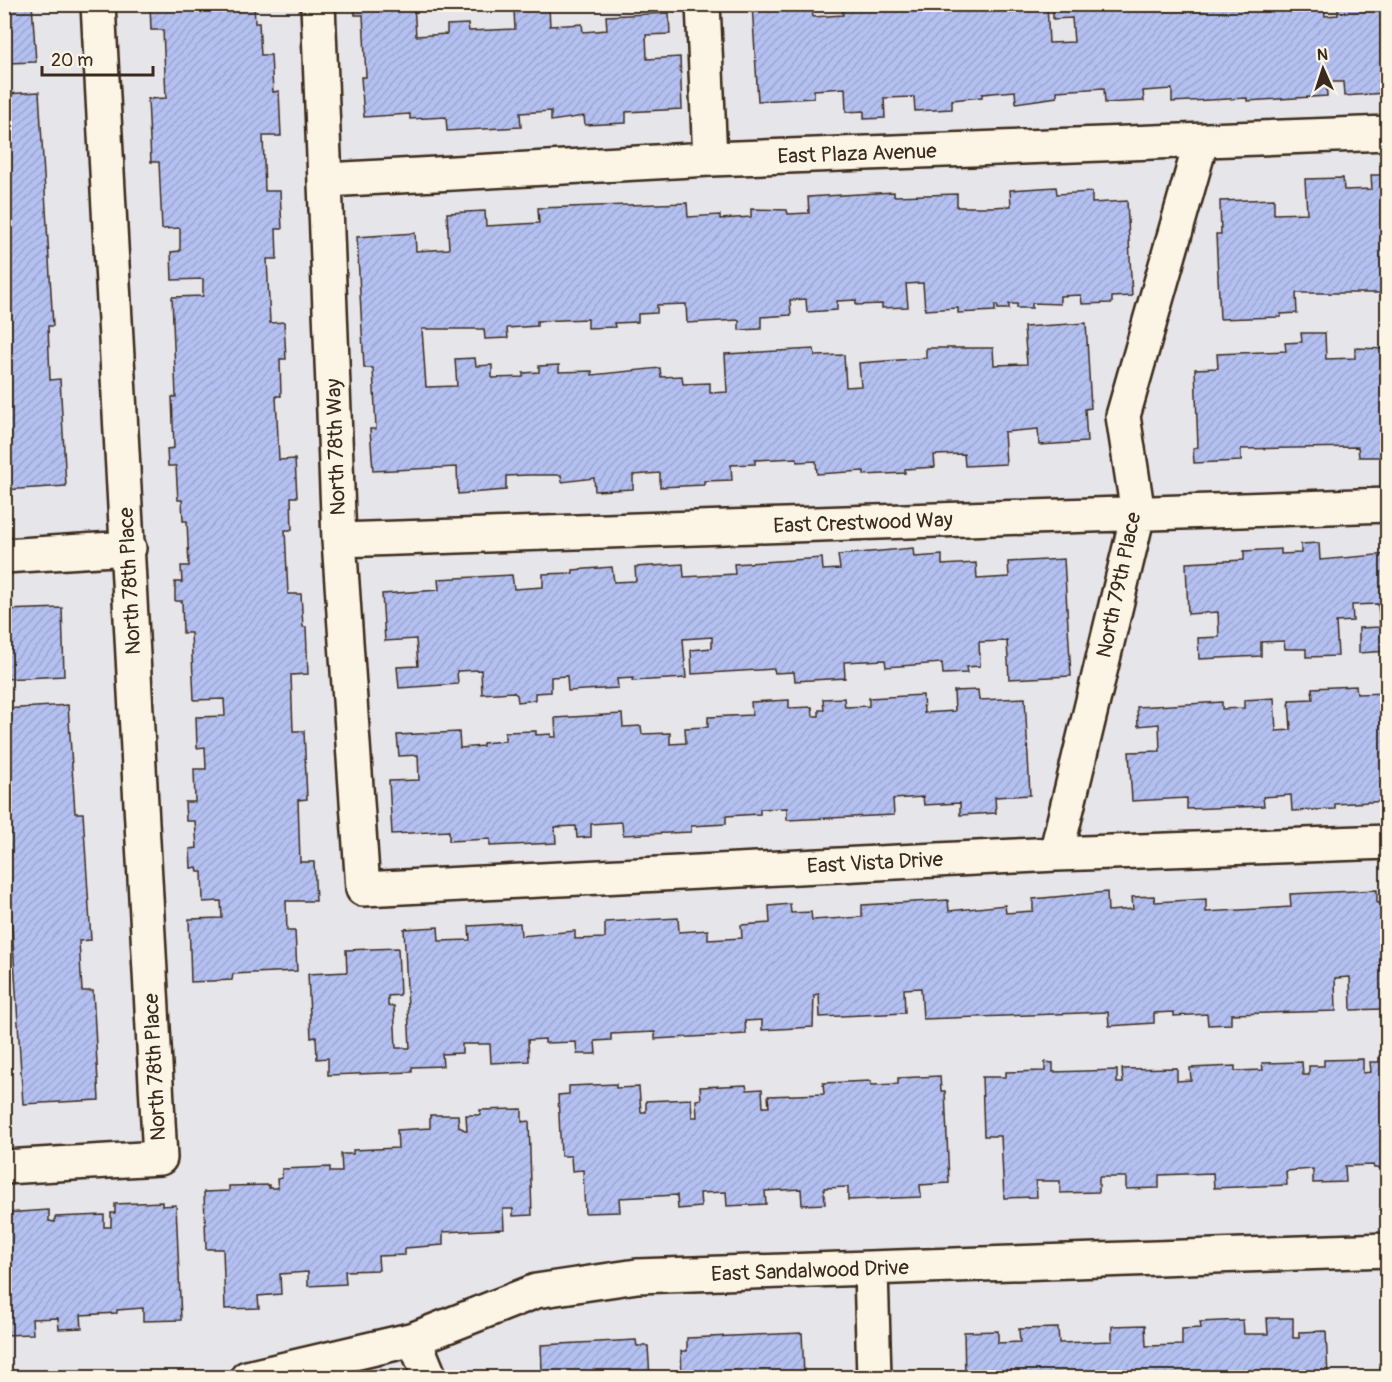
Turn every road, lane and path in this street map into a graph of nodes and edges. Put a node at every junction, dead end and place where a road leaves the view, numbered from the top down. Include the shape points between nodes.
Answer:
1 (98, 4) edge
2 (318, 4) edge
3 (703, 4) edge
4 (1388, 133) edge
5 (1201, 142) junction
6 (710, 159) junction
7 (327, 180) junction
8 (1388, 505) edge
9 (1138, 514) junction
10 (339, 540) junction
11 (129, 548) junction
12 (4, 556) edge
13 (1388, 842) edge
14 (1056, 854) junction
15 (363, 889) joint
16 (4, 1167) edge
17 (1388, 1250) edge
18 (871, 1269) junction
19 (414, 1339) junction
20 (247, 1377) edge
21 (430, 1377) edge
22 (874, 1377) edge

1 - 11 street, North 78th Place
2 - 7 street, North 78th Way
3 - 6 street
4 - 5 street, East Plaza Avenue
5 - 6 street, East Plaza Avenue
5 - 9 street, North 79th Place via 1123,416
6 - 7 street, East Plaza Avenue
7 - 10 street, North 78th Way
8 - 9 street, East Crestwood Way
9 - 10 street, East Crestwood Way
9 - 14 street, North 79th Place
10 - 15 street, North 78th Way
11 - 12 street
11 - 16 street, North 78th Place via 160,1158
13 - 14 street, East Vista Drive
14 - 15 street, East Vista Drive
17 - 18 street, East Sandalwood Drive
18 - 19 street, East Sandalwood Drive via 637,1276 558,1287 536,1291
18 - 22 street
19 - 20 street, East Sandalwood Drive
19 - 21 street

